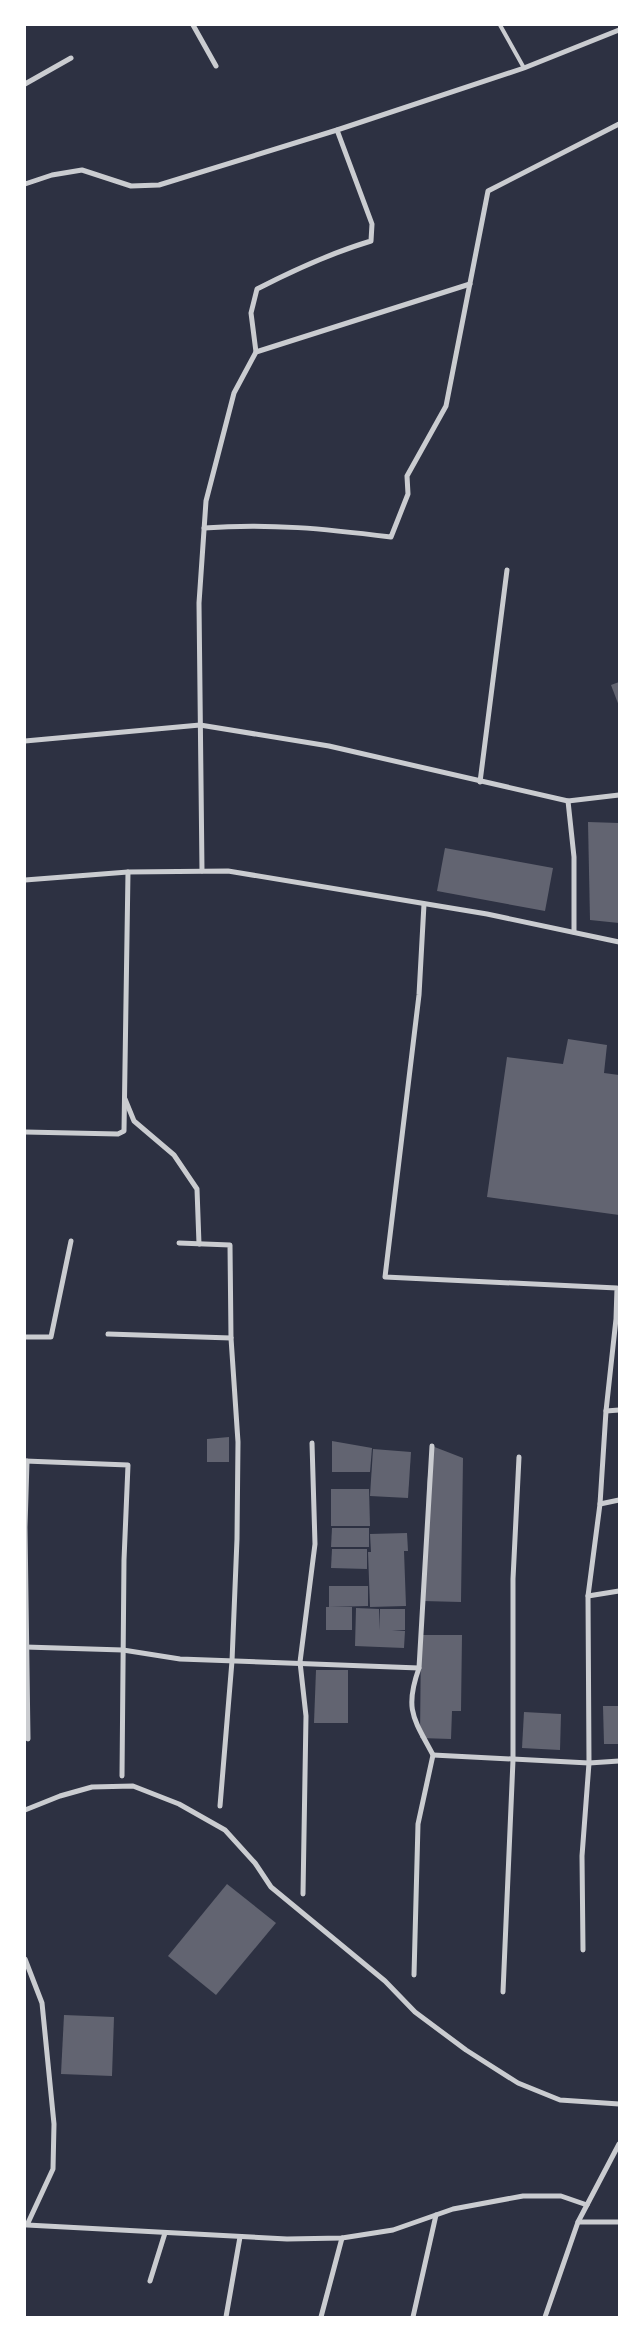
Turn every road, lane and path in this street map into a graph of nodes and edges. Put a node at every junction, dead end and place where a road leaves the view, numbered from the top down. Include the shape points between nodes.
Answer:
1 (192, 25) edge
2 (500, 25) edge
3 (619, 30) edge
4 (71, 58) dead end
5 (216, 66) dead end
6 (524, 68) junction
7 (25, 84) edge
8 (619, 124) edge
9 (336, 130) junction
10 (25, 184) edge
11 (470, 284) junction
12 (256, 352) junction
13 (204, 528) junction
14 (507, 570) dead end
15 (200, 725) junction
16 (25, 741) edge
17 (480, 782) junction
18 (619, 795) edge
19 (568, 801) junction
20 (202, 871) junction
21 (128, 872) junction
22 (25, 880) edge
23 (424, 904) junction
24 (574, 932) junction
25 (619, 942) edge
26 (124, 1096) junction
27 (25, 1132) edge
28 (71, 1241) dead end
29 (178, 1243) dead end
30 (199, 1244) junction
31 (108, 1334) dead end
32 (25, 1337) edge
33 (231, 1338) junction
34 (619, 1410) edge
35 (606, 1411) junction
36 (312, 1443) dead end
37 (432, 1446) dead end
38 (519, 1457) dead end
39 (26, 1461) edge
40 (619, 1500) edge
41 (600, 1504) junction
42 (619, 1591) edge
43 (588, 1596) junction
44 (25, 1647) edge
45 (123, 1650) junction
46 (232, 1661) junction
47 (300, 1662) junction
48 (419, 1668) junction
49 (28, 1739) dead end
50 (433, 1755) junction
51 (513, 1760) junction
52 (619, 1761) edge
53 (590, 1763) junction
54 (122, 1776) dead end
55 (220, 1806) dead end
56 (25, 1810) edge
57 (303, 1894) dead end
58 (583, 1950) dead end
59 (25, 1959) edge
60 (414, 1976) dead end
61 (503, 1992) dead end
62 (619, 2104) edge
63 (619, 2144) edge
64 (587, 2205) junction
65 (436, 2215) junction
66 (578, 2222) junction
67 (619, 2222) edge
68 (26, 2225) edge
69 (165, 2233) junction
70 (240, 2237) junction
71 (342, 2238) junction
72 (150, 2281) dead end
73 (226, 2317) edge
74 (321, 2317) edge
75 (413, 2317) edge
76 (546, 2317) edge

1 - 5 street
2 - 6 lane
3 - 6 street
4 - 7 street
6 - 9 street
8 - 11 street via 488,191
9 - 10 street via 159,184 131,186 82,170
9 - 12 street via 372,224 371,241 322,257 257,289 251,314
11 - 12 street
11 - 13 street via 446,406 408,476 408,494 391,537 291,526
12 - 13 street via 234,393 206,501
13 - 15 street via 199,603
14 - 17 street
15 - 16 street
15 - 17 street via 329,746
15 - 20 street
17 - 19 street
18 - 19 street
19 - 24 street via 574,858
20 - 21 street
20 - 23 street via 228,871
21 - 22 street
21 - 26 street
23 - 24 street
23 - 35 street via 419,995 385,1277 617,1288
24 - 25 street
26 - 27 street via 124,1131 118,1134
26 - 30 street via 134,1121 174,1155 197,1189
28 - 32 street via 51,1337
29 - 30 street
30 - 33 street via 230,1245
31 - 33 street
33 - 46 street via 238,1442
34 - 35 street
35 - 41 street
36 - 47 street via 315,1544
37 - 48 street
38 - 51 street via 513,1579
39 - 44 street
39 - 45 street via 128,1465
40 - 41 street
41 - 43 street
42 - 43 street
43 - 53 street
44 - 45 street
44 - 49 street
45 - 46 street via 180,1659
45 - 54 street
46 - 47 street
46 - 55 street
47 - 48 street
47 - 57 street via 306,1716
48 - 50 street via 412,1689 412,1716
50 - 51 street
50 - 60 street via 418,1824
51 - 53 street
51 - 61 street
52 - 53 street
53 - 58 street via 582,1856
56 - 62 street via 92,1787 133,1786 179,1804 225,1830 255,1862 271,1887 386,1981 415,2012 466,2050 518,2083 560,2100
59 - 68 street via 42,2002 54,2124 53,2169
63 - 64 street
64 - 65 street via 561,2196 523,2196 453,2208
64 - 66 street
65 - 71 street via 393,2230
65 - 75 street
66 - 67 street
66 - 76 street
68 - 69 street
69 - 70 street
69 - 72 street
70 - 71 street
70 - 73 street
71 - 74 street

